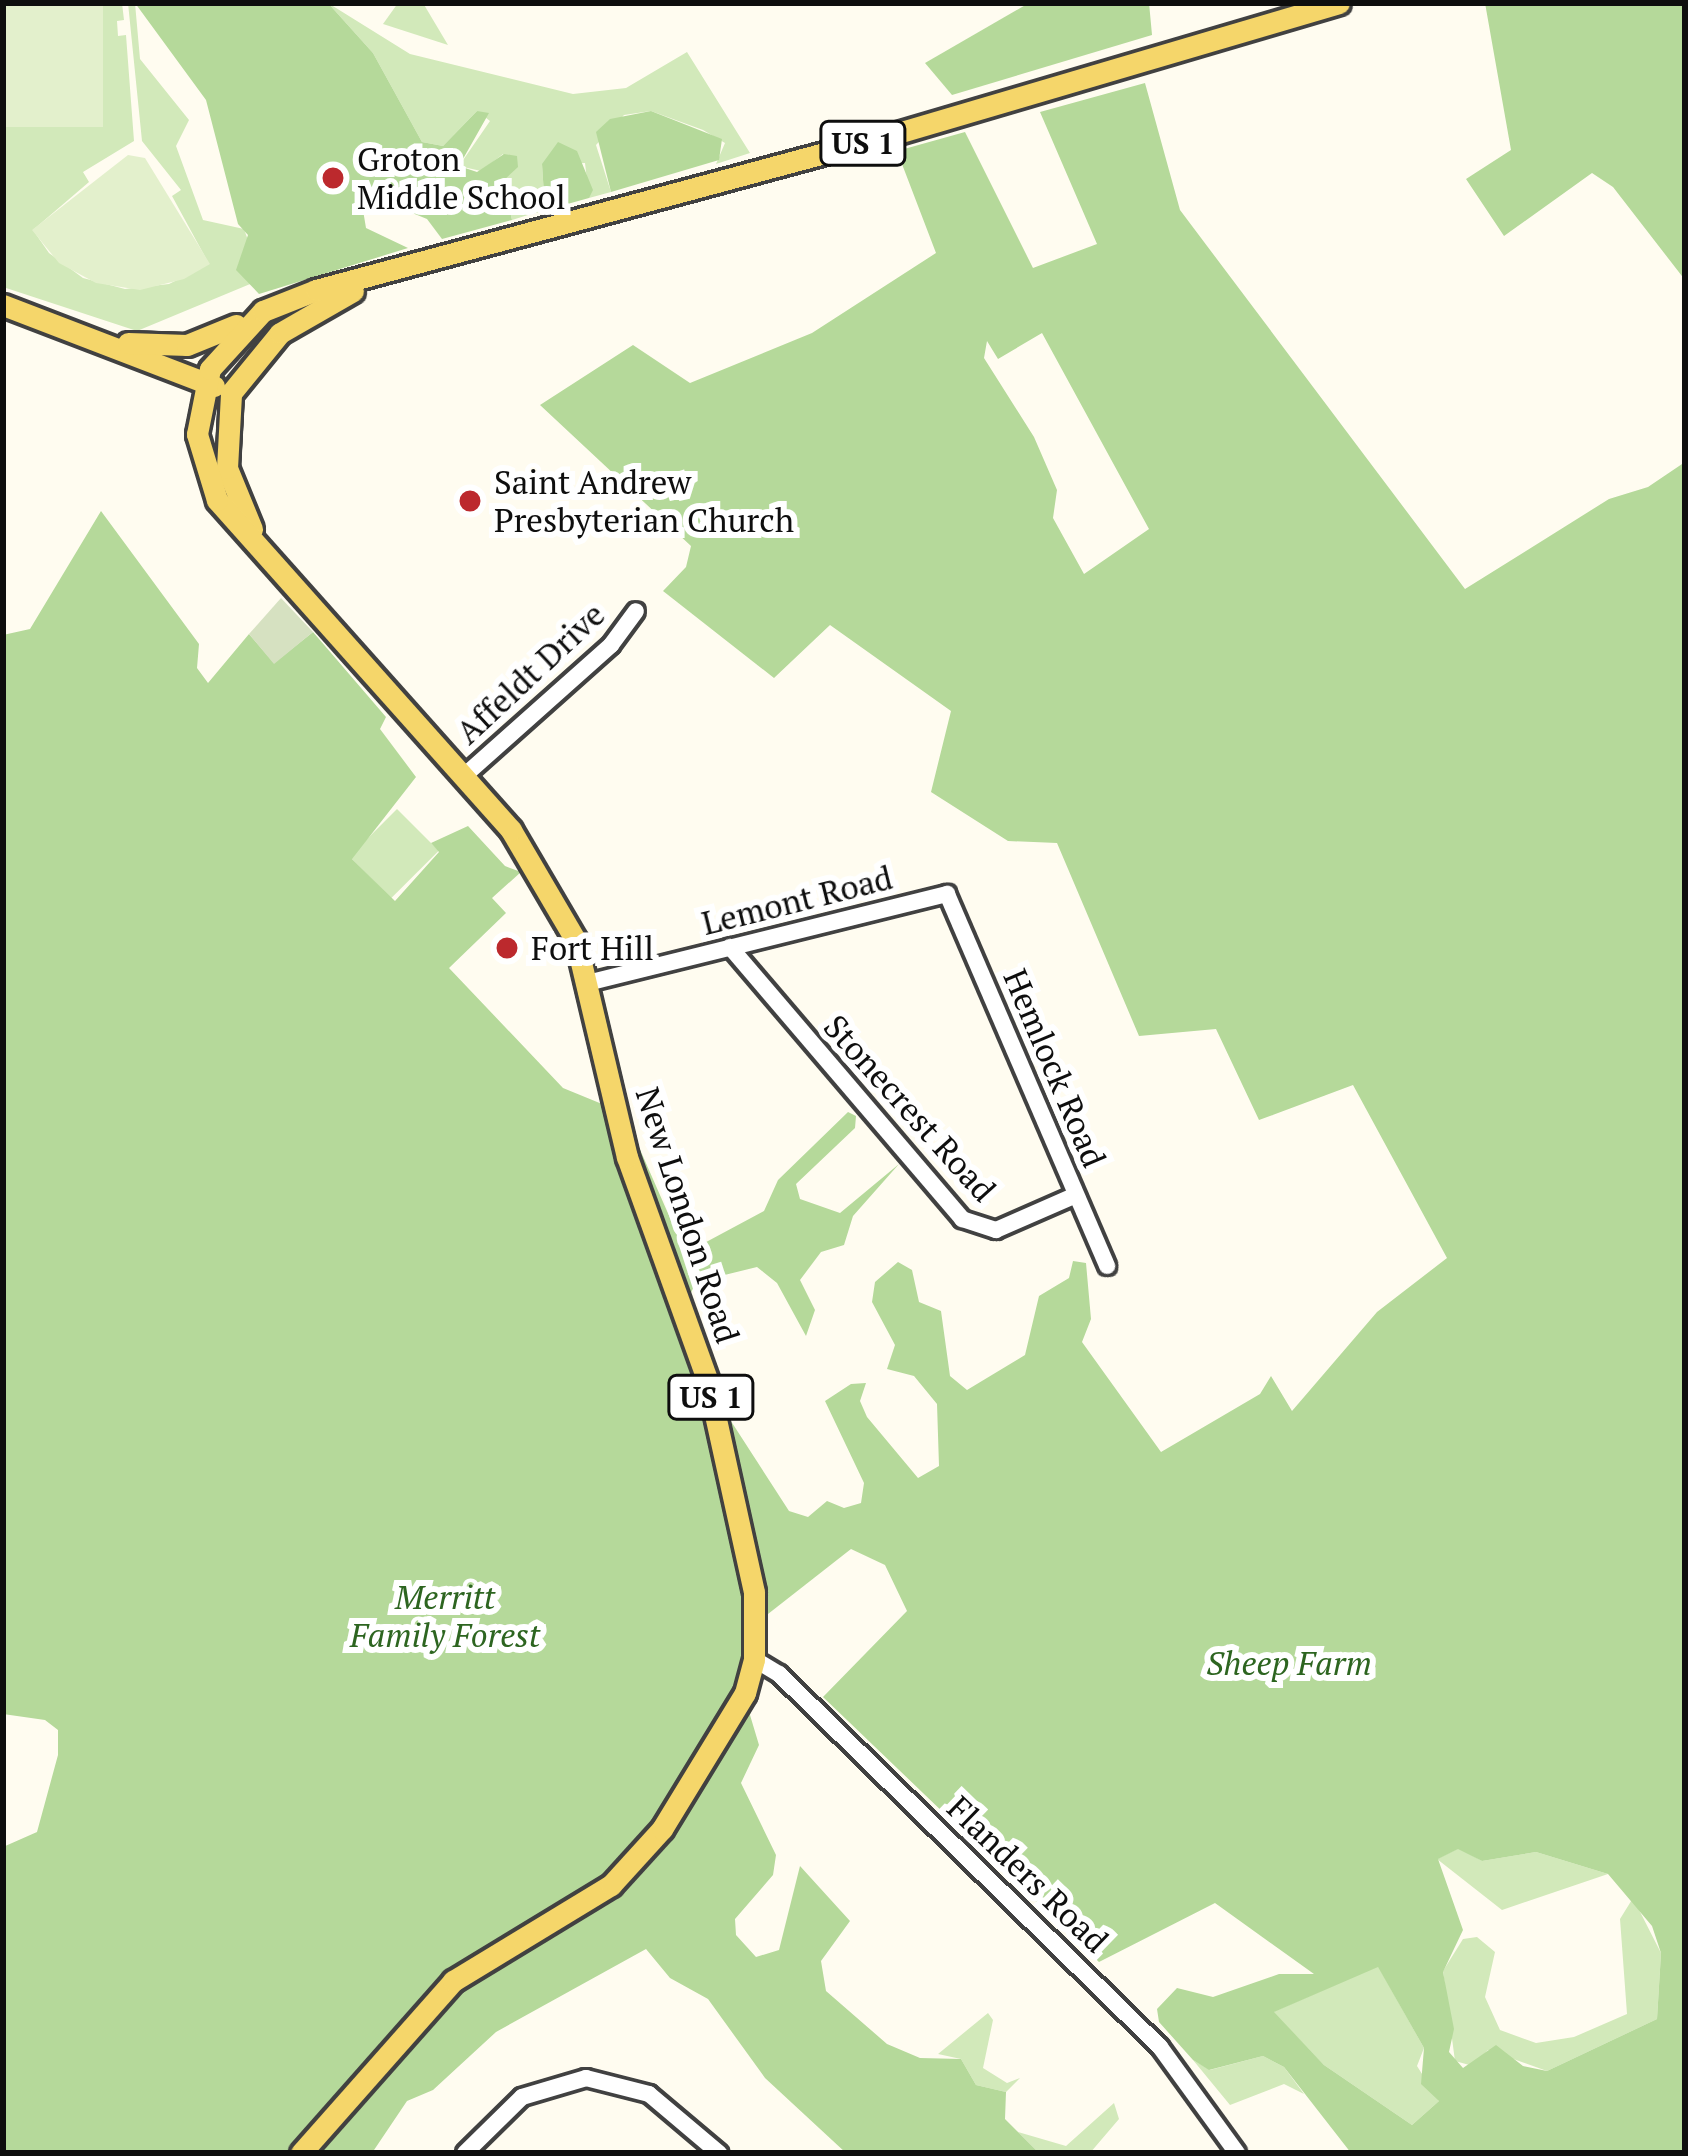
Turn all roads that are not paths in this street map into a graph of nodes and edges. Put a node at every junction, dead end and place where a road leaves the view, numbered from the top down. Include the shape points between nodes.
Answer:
1 (1339, 3) edge
2 (386, 276) junction
3 (3, 305) edge
4 (263, 311) junction
5 (56, 326) junction
6 (204, 382) junction
7 (231, 393) junction
8 (282, 570) junction
9 (636, 611) dead end
10 (464, 776) junction
11 (947, 894) joint
12 (730, 946) junction
13 (591, 982) junction
14 (1076, 1195) junction
15 (1107, 1266) dead end
16 (754, 1659) junction
17 (302, 2153) edge
18 (465, 2153) edge
19 (719, 2153) edge
20 (1237, 2153) edge

1 - 2 main road, US 1
2 - 4 main road, US 1
2 - 7 main road, US 1 via 289,326
3 - 5 main road
4 - 5 main road via 176,346
4 - 6 main road, US 1 via 227,344
5 - 6 main road
6 - 7 main road
6 - 8 main road, US 1 via 196,424 205,477 221,506
7 - 8 main road, US 1 via 224,443 231,486
8 - 10 main road, New London Road / US 1
9 - 10 street, Affeldt Drive via 611,645
10 - 13 main road, New London Road / US 1 via 533,859
11 - 12 street, Lemont Road
11 - 14 street, Hemlock Road
12 - 13 street, Lemont Road
12 - 14 street, Stonecrest Road via 962,1219 996,1230
13 - 16 main road, New London Road / US 1 via 627,1157 724,1446 749,1555
14 - 15 street, Hemlock Road
16 - 17 main road, New London Road / US 1 via 728,1730 639,1857 583,1905 453,1981
16 - 20 street, Flanders Road via 779,1674 1160,2047
18 - 19 street via 522,2097 586,2078 650,2094

